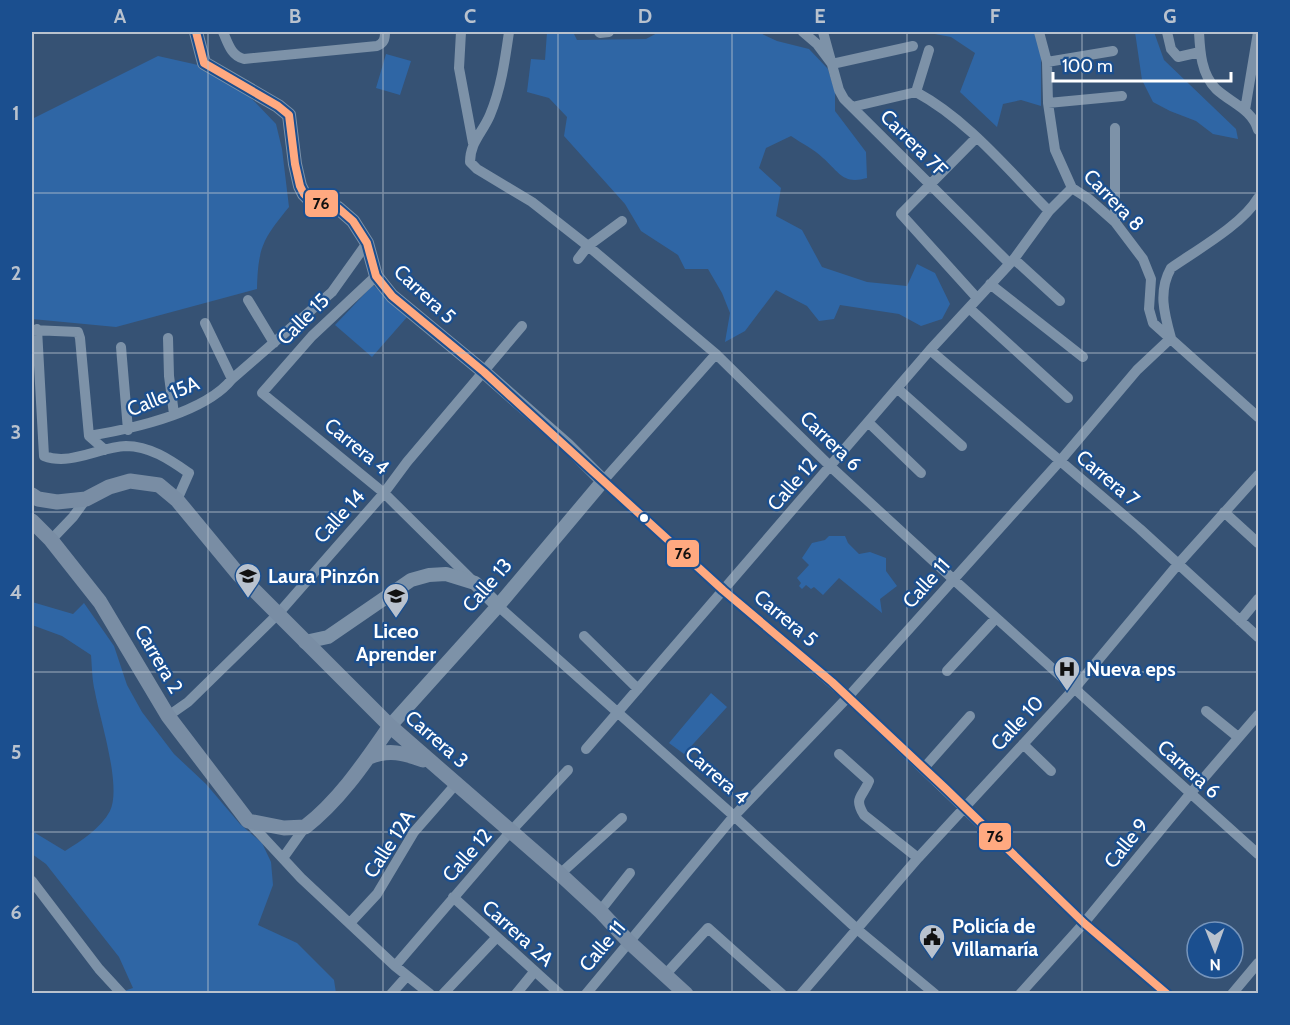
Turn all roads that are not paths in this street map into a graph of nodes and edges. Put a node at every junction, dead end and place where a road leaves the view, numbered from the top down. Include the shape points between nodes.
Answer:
1 (196, 32) edge
2 (223, 32) edge
3 (385, 32) edge
4 (460, 32) edge
5 (509, 32) edge
6 (803, 32) edge
7 (823, 32) edge
8 (1039, 32) edge
9 (1167, 32) edge
10 (1198, 32) edge
11 (1258, 32) edge
12 (913, 46) dead end
13 (929, 50) dead end
14 (1113, 51) dead end
15 (1200, 52) junction
16 (1047, 62) junction
17 (832, 64) junction
18 (916, 92) junction
19 (1122, 96) dead end
20 (1048, 103) junction
21 (852, 107) junction
22 (1245, 110) junction
23 (1115, 128) dead end
24 (1258, 130) edge
25 (976, 138) junction
26 (473, 143) junction
27 (931, 185) junction
28 (1072, 188) junction
29 (1258, 198) edge
30 (1049, 211) junction
31 (622, 221) dead end
32 (1115, 222) junction
33 (367, 243) junction
34 (588, 246) junction
35 (578, 259) dead end
36 (1011, 261) junction
37 (376, 276) junction
38 (990, 284) junction
39 (977, 298) junction
40 (248, 300) dead end
41 (1060, 302) dead end
42 (969, 308) junction
43 (205, 323) dead end
44 (522, 326) dead end
45 (34, 329) edge
46 (168, 338) dead end
47 (1171, 338) junction
48 (274, 343) junction
49 (121, 347) dead end
50 (930, 350) junction
51 (716, 354) junction
52 (1083, 357) dead end
53 (484, 372) junction
54 (232, 379) junction
55 (898, 389) junction
56 (261, 393) joint
57 (1068, 398) dead end
58 (174, 414) junction
59 (1258, 417) edge
60 (869, 423) junction
61 (128, 430) junction
62 (89, 436) junction
63 (962, 446) dead end
64 (105, 450) junction
65 (1060, 461) junction
66 (831, 467) junction
67 (921, 473) dead end
68 (1258, 475) edge
69 (603, 481) junction
70 (384, 493) junction
71 (32, 495) edge
72 (86, 499) junction
73 (177, 500) junction
74 (1224, 512) junction
75 (32, 521) edge
76 (51, 540) junction
77 (1258, 543) edge
78 (1179, 563) junction
79 (953, 579) junction
80 (475, 583) junction
81 (723, 590) junction
82 (1258, 599) edge
83 (498, 606) junction
84 (278, 614) junction
85 (996, 618) junction
86 (1240, 621) junction
87 (584, 636) dead end
88 (1258, 637) edge
89 (305, 642) junction
90 (947, 671) dead end
91 (1074, 688) junction
92 (638, 689) junction
93 (848, 697) junction
94 (1206, 711) dead end
95 (616, 713) junction
96 (1258, 715) edge
97 (168, 716) junction
98 (970, 716) dead end
99 (390, 726) junction
100 (1238, 737) junction
101 (1023, 744) junction
102 (586, 749) dead end
103 (839, 754) dead end
104 (369, 757) junction
105 (433, 764) junction
106 (924, 768) junction
107 (568, 770) dead end
108 (1051, 771) dead end
109 (456, 784) junction
110 (1190, 794) junction
111 (964, 807) junction
112 (734, 816) junction
113 (621, 818) dead end
114 (248, 821) junction
115 (305, 827) junction
116 (511, 831) junction
117 (1258, 854) edge
118 (283, 858) junction
119 (918, 858) junction
120 (630, 873) dead end
121 (560, 874) junction
122 (32, 882) edge
123 (453, 897) junction
124 (600, 911) junction
125 (350, 923) junction
126 (1084, 923) junction
127 (858, 930) junction
128 (496, 938) junction
129 (629, 942) junction
130 (1258, 963) edge
131 (395, 966) junction
132 (534, 972) junction
133 (665, 975) junction
134 (407, 976) junction
135 (122, 993) edge
136 (391, 993) edge
137 (430, 993) edge
138 (443, 993) edge
139 (516, 993) edge
140 (560, 993) edge
141 (586, 993) edge
142 (686, 993) edge
143 (782, 993) edge
144 (801, 993) edge
145 (935, 993) edge
146 (1020, 993) edge
147 (1167, 993) edge
148 (1232, 993) edge

1 - 33 street via 204,63 289,115 295,164 304,194 311,201 338,208
2 - 3 street via 233,53 244,59 378,46 383,43
4 - 26 street via 459,68
5 - 26 street via 490,116
6 - 17 street
7 - 17 street, Carrera 7F
8 - 16 street, Carrera 8
9 - 15 street via 1171,49 1178,57
10 - 15 street
11 - 22 street
12 - 17 street
13 - 18 street
14 - 16 street
15 - 22 street via 1215,88
16 - 20 street, Carrera 8
17 - 21 street, Carrera 7F via 839,90
18 - 21 street
18 - 25 street via 937,103
19 - 20 street
20 - 28 street, Carrera 8 via 1055,150
21 - 27 street, Carrera 7F
22 - 24 street
23 - 32 street
25 - 27 street
25 - 30 street
26 - 34 street, Carrera 6 via 470,162 477,169 532,202
27 - 36 street, Carrera 7F
27 - 39 street via 901,214
28 - 30 street, Calle 12
28 - 32 street, Carrera 8
29 - 47 street via 1243,218 1171,268 1162,295
30 - 36 street, Calle 12
31 - 34 street
32 - 47 street, Carrera 8 via 1148,270 1150,317
33 - 37 street
33 - 48 street, Calle 15A via 333,292
34 - 35 street
34 - 51 street, Carrera 6
36 - 38 street, Calle 12
36 - 41 street, Carrera 7F
37 - 53 street, Carrera 5 via 392,297
37 - 56 street, Calle 15 via 312,336
38 - 39 street, Calle 12
38 - 52 street
39 - 42 street, Calle 12
40 - 48 street
42 - 50 street, Calle 12
42 - 57 street
43 - 54 street
44 - 53 street, Calle 14
45 - 62 street via 78,332
45 - 64 street via 44,456 63,460
46 - 58 street
47 - 59 street, Carrera 8
47 - 65 street, Calle 11 via 1137,370
48 - 54 street, Calle 15A
49 - 61 street
50 - 55 street, Calle 12
50 - 65 street, Carrera 7
51 - 66 street, Carrera 6
51 - 69 street, Calle 13
53 - 69 street, Carrera 5
53 - 70 street, Calle 14
54 - 58 street, Calle 15A via 208,399
55 - 60 street, Calle 12
55 - 63 street
56 - 70 street, Carrera 4
58 - 61 street, Calle 15A
60 - 66 street, Calle 12
60 - 67 street
61 - 62 street, Calle 15A
62 - 64 street
64 - 73 street via 127,446 161,454 189,473
65 - 78 street, Carrera 7
65 - 79 street, Calle 11
66 - 79 street, Carrera 6
66 - 81 street, Calle 12
68 - 74 street, Calle 10
69 - 81 street, Carrera 5
69 - 83 street, Calle 13
70 - 80 street, Carrera 4
70 - 84 street, Calle 14
71 - 72 main road via 38,500 57,502
72 - 73 main road via 130,481 159,486
72 - 76 street
73 - 84 main road, Carrera 3 via 239,575
74 - 77 street
74 - 78 street, Calle 10
75 - 76 main road, Carrera 2
76 - 97 main road, Carrera 2 via 100,602
78 - 86 street, Carrera 7
78 - 91 street, Calle 10
79 - 85 street, Carrera 6
79 - 93 street, Calle 11
80 - 83 street, Carrera 4
80 - 89 street, Carrera 4 via 446,574 411,580 328,637
81 - 92 street, Calle 12
81 - 93 street, Carrera 5
82 - 86 street
83 - 95 street, Carrera 4
83 - 99 street, Calle 13
84 - 89 main road, Carrera 3
84 - 97 street, Calle 14 via 188,702
85 - 90 street
85 - 91 street, Carrera 6
86 - 88 street, Carrera 7
87 - 92 street
89 - 99 main road, Carrera 3
91 - 101 street, Calle 10
91 - 110 street, Carrera 6
92 - 95 street, Calle 12
93 - 106 street, Carrera 5
93 - 112 street, Calle 11
94 - 100 street
95 - 102 street, Calle 12
95 - 112 street, Carrera 4
96 - 100 street, Calle 9
97 - 114 main road, Carrera 2
98 - 106 street
99 - 104 main road, Calle 13
99 - 105 main road, Carrera 3
100 - 110 street, Calle 9
101 - 108 street
101 - 111 street, Calle 10
103 - 119 street via 869,782 858,798 864,815
104 - 105 main road via 393,751
104 - 115 main road, Calle 13 via 331,805
105 - 109 main road, Carrera 3
106 - 111 street, Carrera 5
107 - 116 street, Calle 12
109 - 116 main road, Carrera 3
109 - 125 street, Calle 12A via 414,832 377,894
110 - 117 street, Carrera 6
110 - 126 street, Calle 9
111 - 119 street, Calle 10
111 - 126 street, Carrera 5
112 - 127 street, Carrera 4
112 - 129 street, Calle 11
113 - 121 street
114 - 115 main road via 284,828
114 - 118 street, Carrera 2
115 - 118 street
116 - 121 main road, Carrera 3
116 - 123 street, Calle 12
118 - 125 street, Carrera 2
119 - 127 street, Calle 10
120 - 124 street
121 - 124 main road, Carrera 3
122 - 135 street
123 - 128 street, Carrera 2A
123 - 131 street, Calle 12
124 - 129 main road, Carrera 3
125 - 131 street, Carrera 2
126 - 146 street, Calle 9
126 - 147 street, Carrera 5
127 - 144 street, Calle 10
127 - 145 street, Carrera 4
128 - 132 street, Carrera 2A
128 - 138 street
129 - 133 main road, Carrera 3
129 - 141 street, Calle 11
130 - 148 street
131 - 134 street, Carrera 2
132 - 139 street
132 - 140 street, Carrera 2A
133 - 142 main road, Carrera 3
133 - 143 street via 708,928
134 - 136 street
134 - 137 street, Carrera 2

